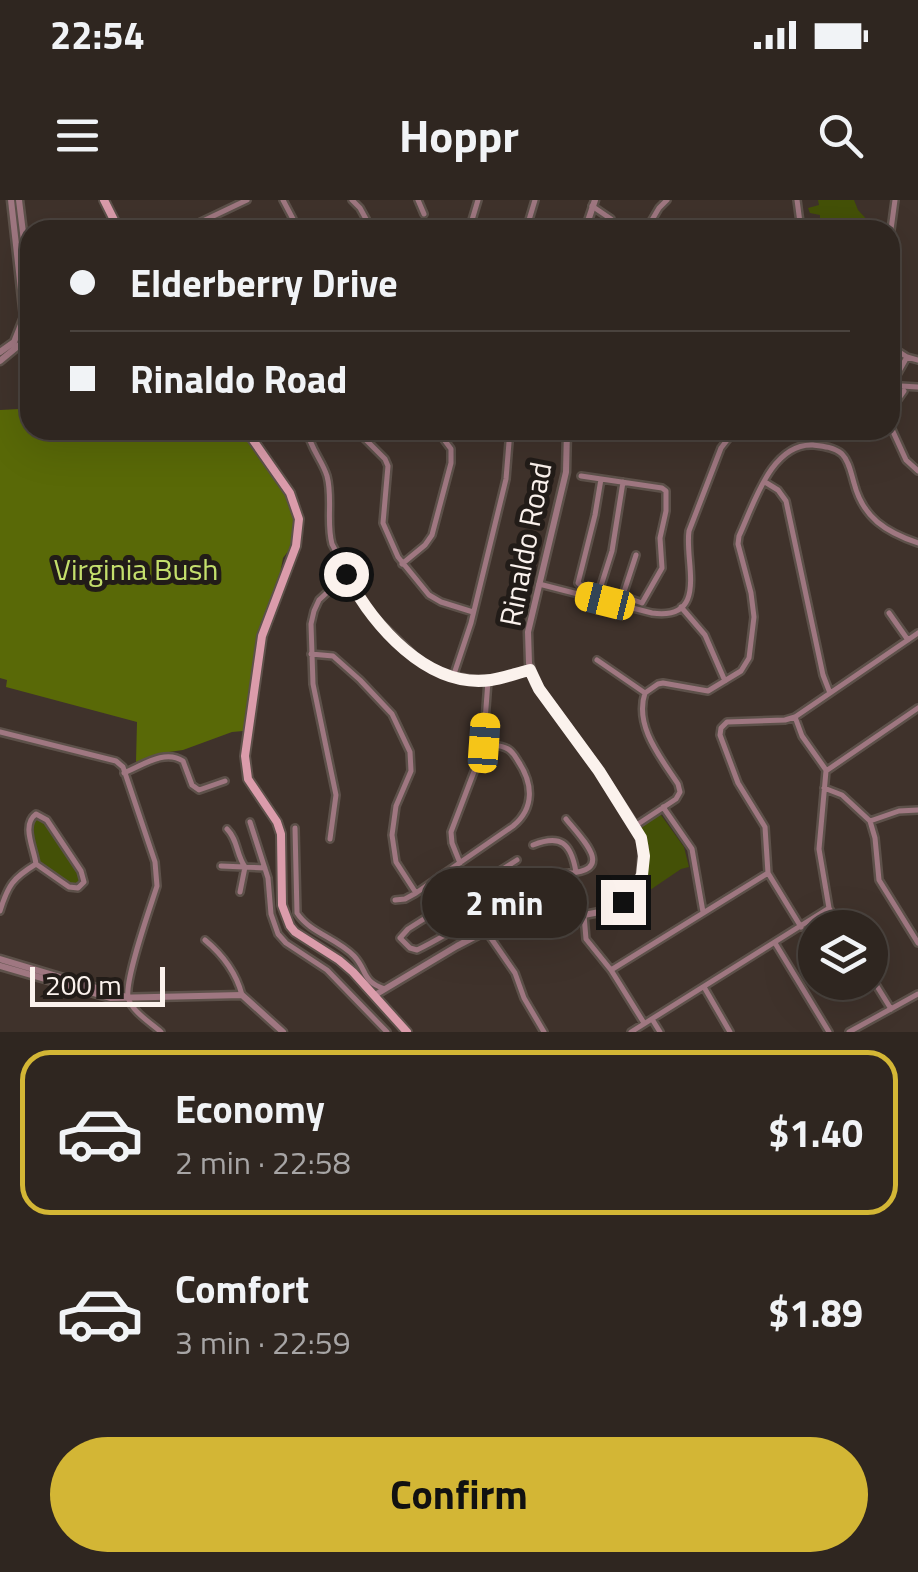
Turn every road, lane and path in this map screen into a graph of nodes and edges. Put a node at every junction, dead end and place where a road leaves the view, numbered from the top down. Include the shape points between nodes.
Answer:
1 (15, 200) edge
2 (246, 200) edge
3 (283, 200) edge
4 (418, 200) edge
5 (667, 200) edge
6 (593, 203) edge
7 (424, 214) dead end
8 (292, 219) dead end
9 (205, 220) edge
10 (611, 220) edge
11 (652, 220) edge
12 (20, 230) edge
13 (20, 245) edge
14 (20, 328) edge
15 (20, 345) edge
16 (0, 352) edge
17 (900, 352) edge
18 (907, 357) junction
19 (918, 360) edge
20 (0, 361) edge
21 (900, 370) edge
22 (253, 440) edge
23 (309, 440) edge
24 (366, 440) edge
25 (444, 440) edge
26 (509, 440) edge
27 (567, 440) edge
28 (728, 440) edge
29 (897, 440) edge
30 (918, 471) edge
31 (581, 476) dead end
32 (602, 479) junction
33 (623, 482) junction
34 (765, 482) junction
35 (918, 544) edge
36 (636, 555) dead end
37 (402, 564) junction
38 (346, 574) junction
39 (538, 584) junction
40 (607, 591) junction
41 (623, 596) junction
42 (607, 602) junction
43 (681, 607) junction
44 (473, 612) junction
45 (889, 614) dead end
46 (918, 633) edge
47 (908, 640) junction
48 (311, 654) junction
49 (597, 660) dead end
50 (530, 670) junction
51 (453, 677) junction
52 (488, 681) junction
53 (725, 682) junction
54 (645, 693) junction
55 (830, 694) junction
56 (918, 708) edge
57 (794, 718) junction
58 (0, 732) edge
59 (484, 743) junction
60 (826, 771) junction
61 (124, 773) junction
62 (225, 781) dead end
63 (824, 788) junction
64 (663, 806) junction
65 (918, 810) edge
66 (566, 819) dead end
67 (870, 821) junction
68 (250, 822) dead end
69 (635, 826) junction
70 (296, 828) dead end
71 (227, 829) dead end
72 (330, 840) dead end
73 (533, 845) dead end
74 (517, 860) dead end
75 (460, 863) junction
76 (36, 864) junction
77 (222, 866) dead end
78 (245, 867) junction
79 (265, 868) junction
80 (576, 872) junction
81 (768, 872) junction
82 (240, 892) dead end
83 (416, 893) junction
84 (395, 900) dead end
85 (829, 908) joint
86 (826, 910) edge
87 (0, 911) edge
88 (703, 912) junction
89 (532, 914) junction
90 (584, 915) junction
91 (798, 922) edge
92 (798, 929) edge
93 (486, 930) junction
94 (205, 940) dead end
95 (775, 943) junction
96 (918, 943) edge
97 (0, 962) edge
98 (611, 970) junction
99 (703, 987) junction
100 (385, 989) junction
101 (918, 994) edge
102 (242, 995) junction
103 (375, 995) junction
104 (128, 997) junction
105 (885, 1000) edge
106 (891, 1009) junction
107 (652, 1019) junction
108 (644, 1024) junction
109 (158, 1031) edge
110 (283, 1032) edge
111 (387, 1032) edge
112 (407, 1032) edge
113 (544, 1032) edge
114 (631, 1032) edge
115 (660, 1032) edge
116 (730, 1032) edge
117 (829, 1032) edge
118 (849, 1032) edge

1 - 12 street
1 - 13 street
2 - 9 street
3 - 8 street
4 - 7 street
5 - 11 street
6 - 10 street
14 - 16 street
15 - 20 street
17 - 18 street
18 - 19 street
18 - 21 street
22 - 103 main road via 293,499 300,526 260,645 246,771 281,834 286,920
23 - 38 street via 328,479 330,539
24 - 37 street via 388,466 382,523
25 - 37 street via 451,463 430,540
26 - 44 street
27 - 39 street, Rinaldo Road via 566,472
28 - 43 street via 689,530 692,583
29 - 30 street
31 - 32 street
32 - 33 street
32 - 40 street via 578,580
33 - 40 street
33 - 41 street via 664,489 667,504 661,571 644,602
34 - 35 street via 795,446 831,448 848,463 873,520
34 - 53 street via 738,544 751,592 752,646 746,666
34 - 55 street via 786,501
36 - 41 street
37 - 44 street via 429,595
38 - 48 street via 314,610
38 - 51 street via 366,609 412,654
39 - 42 street
39 - 50 street, Rinaldo Road via 528,632
40 - 41 street
40 - 42 street
42 - 43 street via 662,614
43 - 53 street via 705,634
44 - 51 street
45 - 47 street
46 - 47 street
47 - 55 street
48 - 72 street via 336,795
48 - 83 street via 333,656 350,670 392,714 410,752 411,771 392,835 396,862
49 - 54 street
50 - 52 street
50 - 69 street, Rinaldo Road
51 - 52 street
52 - 59 street
53 - 54 street via 708,692 668,683
54 - 64 street via 647,733 680,788
55 - 57 street
56 - 60 street
57 - 60 street
57 - 81 street via 727,722 720,728 738,782 765,827
58 - 61 street via 116,761
59 - 75 street via 451,832
59 - 75 street via 513,753 529,782 528,804 520,820
60 - 63 street
61 - 62 street via 173,755 184,761 198,790
61 - 104 street via 158,876
63 - 67 street
63 - 85 street via 819,849
64 - 69 street
64 - 88 street via 692,849
65 - 67 street
66 - 80 street via 594,860
67 - 96 street via 879,880
68 - 79 street
69 - 90 street, Rinaldo Road via 644,846 637,885 610,910
70 - 100 street via 297,912
71 - 78 street
73 - 80 street via 562,842
74 - 89 street via 400,938 417,950 503,907 526,903
75 - 83 street
76 - 76 street via 28,824 36,814 47,820 84,882 73,889
76 - 87 street via 8,886
77 - 78 street
78 - 79 street
78 - 82 street
79 - 111 street via 278,934 327,970
80 - 89 street via 535,874
81 - 88 street
81 - 91 street
83 - 84 street
85 - 86 street
88 - 98 street
89 - 90 street, Rinaldo Road
89 - 93 street, Rinaldo Road
90 - 98 street via 586,938
92 - 95 street
93 - 100 street, Rinaldo Road
93 - 113 street
94 - 102 street via 234,972
95 - 99 street
95 - 117 street
97 - 104 street
98 - 108 street
99 - 107 street
99 - 116 street
100 - 103 street, Rinaldo Road
101 - 106 street
102 - 104 street
102 - 110 street
103 - 112 main road
104 - 109 street
105 - 106 street
106 - 118 street
107 - 108 street
107 - 115 street
108 - 114 street

